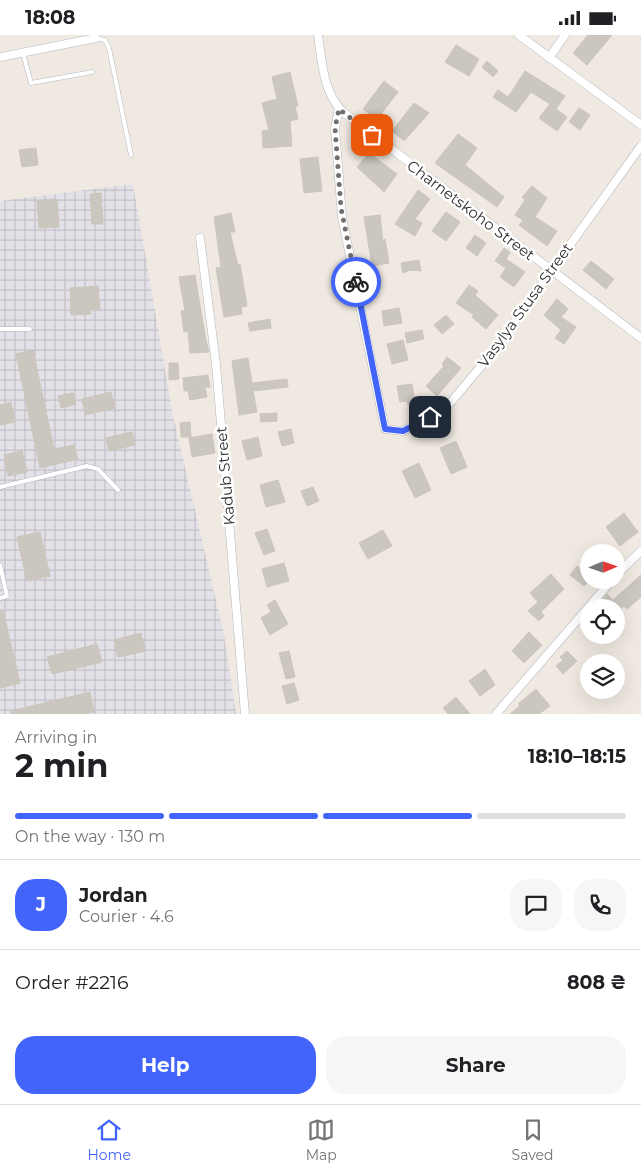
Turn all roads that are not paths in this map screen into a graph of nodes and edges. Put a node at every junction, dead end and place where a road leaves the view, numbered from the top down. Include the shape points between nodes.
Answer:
1 (318, 35) edge
2 (518, 35) edge
3 (566, 35) edge
4 (96, 38) joint
5 (23, 53) junction
6 (0, 57) edge
7 (549, 58) junction
8 (92, 72) dead end
9 (339, 109) junction
10 (641, 125) edge
11 (641, 146) edge
12 (131, 155) dead end
13 (200, 238) dead end
14 (551, 271) junction
15 (0, 329) edge
16 (30, 329) dead end
17 (641, 339) edge
18 (0, 487) edge
19 (118, 490) dead end
20 (641, 551) edge
21 (0, 565) edge
22 (625, 566) edge
23 (604, 589) edge
24 (0, 598) edge
25 (245, 714) edge
26 (496, 714) edge

1 - 9 street, Charnetskoho Street via 326,81
2 - 7 street
3 - 7 street
4 - 5 street
4 - 12 lane via 105,40 109,48
5 - 6 street
5 - 8 lane via 31,83
7 - 10 street
9 - 14 street, Charnetskoho Street
9 - 14 street, Vasylya Stusa Street via 335,128 342,217 385,429 403,431 446,408 493,352
11 - 14 street, Vasylya Stusa Street
13 - 25 street, Kadub Street via 216,365
14 - 17 street, Charnetskoho Street
15 - 16 lane
18 - 19 lane via 87,466 98,469
20 - 22 street
21 - 24 lane via 7,596
23 - 26 street

